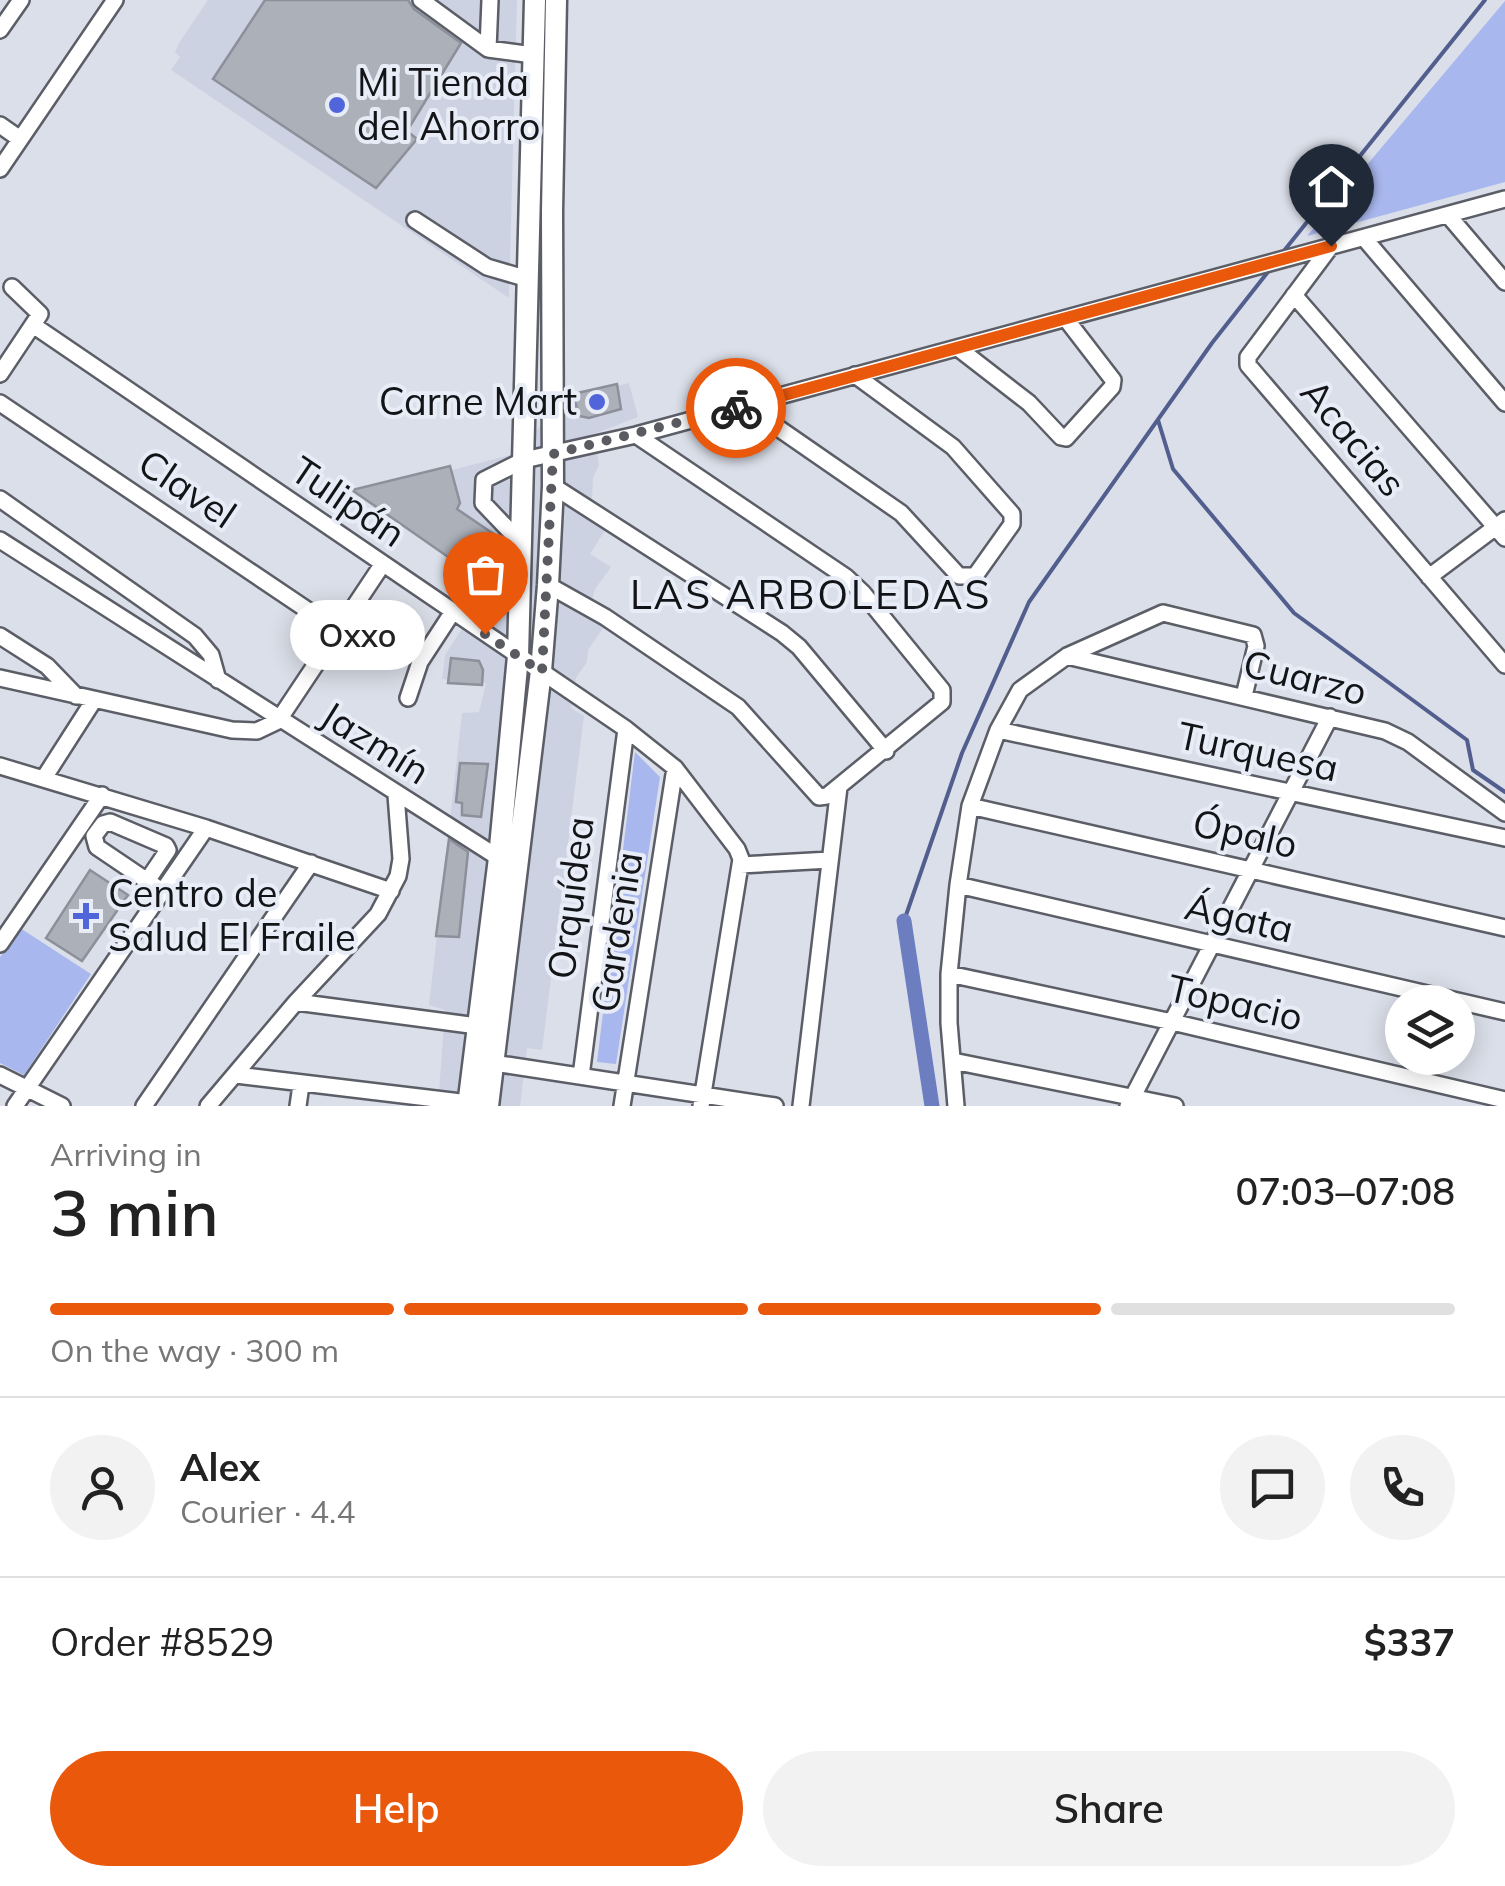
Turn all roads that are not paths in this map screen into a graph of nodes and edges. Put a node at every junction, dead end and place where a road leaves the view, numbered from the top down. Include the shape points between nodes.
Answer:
1 (21, 0) edge
2 (115, 0) edge
3 (421, 0) edge
4 (490, 0) edge
5 (535, 0) edge
6 (556, 0) edge
7 (0, 30) edge
8 (488, 50) junction
9 (534, 55) junction
10 (0, 124) edge
11 (20, 140) junction
12 (0, 169) edge
13 (1505, 199) edge
14 (1448, 215) junction
15 (415, 220) dead end
16 (1364, 238) junction
17 (1331, 246) junction
18 (528, 279) junction
19 (1505, 282) edge
20 (12, 287) dead end
21 (1294, 295) junction
22 (1066, 319) junction
23 (36, 321) junction
24 (958, 348) junction
25 (0, 374) edge
26 (855, 375) junction
27 (1505, 402) edge
28 (0, 403) edge
29 (745, 405) junction
30 (636, 435) junction
31 (553, 454) junction
32 (524, 460) junction
33 (553, 486) junction
34 (0, 500) edge
35 (1502, 529) edge
36 (0, 540) edge
37 (523, 544) junction
38 (382, 565) junction
39 (1429, 577) junction
40 (548, 585) junction
41 (452, 613) junction
42 (337, 630) junction
43 (0, 636) edge
44 (518, 656) junction
45 (1067, 656) junction
46 (1505, 664) edge
47 (542, 672) junction
48 (0, 678) edge
49 (218, 680) junction
50 (76, 696) junction
51 (1244, 696) junction
52 (408, 698) dead end
53 (94, 700) junction
54 (1330, 717) junction
55 (278, 720) junction
56 (626, 729) junction
57 (998, 730) junction
58 (886, 751) junction
59 (0, 766) edge
60 (675, 768) junction
61 (44, 778) junction
62 (517, 782) junction
63 (839, 787) junction
64 (1290, 792) junction
65 (102, 795) junction
66 (396, 795) junction
67 (970, 806) junction
68 (1505, 813) edge
69 (206, 828) junction
70 (1505, 838) edge
71 (498, 858) junction
72 (830, 860) junction
73 (311, 863) junction
74 (740, 865) junction
75 (1252, 868) junction
76 (147, 881) junction
77 (958, 885) junction
78 (162, 891) junction
79 (391, 891) junction
80 (1505, 928) edge
81 (0, 944) edge
82 (1210, 945) junction
83 (948, 974) junction
84 (296, 1002) junction
85 (1505, 1012) edge
86 (1172, 1022) junction
87 (487, 1027) junction
88 (483, 1061) junction
89 (953, 1061) junction
90 (0, 1074) edge
91 (236, 1075) junction
92 (581, 1076) junction
93 (626, 1083) junction
94 (301, 1085) junction
95 (27, 1088) junction
96 (380, 1099) edge
97 (702, 1100) edge
98 (1505, 1100) edge
99 (1130, 1101) edge
100 (211, 1105) edge
101 (475, 1105) edge
102 (16, 1106) edge
103 (62, 1106) edge
104 (144, 1106) edge
105 (298, 1106) edge
106 (622, 1106) edge
107 (775, 1106) edge
108 (801, 1106) edge
109 (956, 1106) edge
110 (1175, 1106) edge

1 - 7 street
2 - 11 street
3 - 8 street
4 - 8 street
5 - 9 main road
6 - 31 main road
8 - 9 street
9 - 18 main road
10 - 11 street
11 - 12 street
13 - 14 street
14 - 16 street
14 - 19 street
15 - 18 street via 487,267
16 - 17 street
16 - 27 street
17 - 21 street, Acacias
17 - 22 street
18 - 32 main road
20 - 23 street, Tulipán via 39,310
21 - 35 street
21 - 39 street, Acacias via 1248,365
22 - 24 street
22 - 24 street via 1113,380 1066,438
23 - 25 street
23 - 38 street, Tulipán
24 - 26 street
26 - 29 street
26 - 29 street via 953,447 1012,514 1012,524 970,578 959,576 901,512
28 - 42 street, Clavel
29 - 30 street
30 - 31 street
30 - 58 street via 846,578 942,690 943,698
31 - 32 street
31 - 33 main road
32 - 37 main road
32 - 37 street via 484,480 482,502
33 - 40 main road
33 - 58 street via 782,633
34 - 49 street, Jazmín via 195,636 211,655
35 - 39 street
36 - 49 street, Jazmín
37 - 44 main road
38 - 41 street, Tulipán
38 - 42 street
39 - 46 street, Acacias
40 - 47 main road
40 - 63 street via 738,708 816,796
41 - 44 street, Tulipán
41 - 52 street via 420,662
42 - 55 street
43 - 50 street via 48,666
44 - 47 street, Tulipán
44 - 62 main road
45 - 51 street, Cuarzo
45 - 51 street via 1163,613 1253,635
45 - 57 street via 1020,690
47 - 56 street, Tulipán
47 - 62 main road
48 - 50 street
49 - 55 street, Jazmín
50 - 53 street
51 - 54 street, Cuarzo
53 - 55 street via 248,732
53 - 61 street
54 - 64 street
54 - 68 street, Cuarzo via 1408,742
55 - 66 street, Jazmín
56 - 60 street, Tulipán
56 - 92 street, Orquídea
57 - 64 street, Turquesa
57 - 67 street
58 - 63 street
59 - 61 street
60 - 74 street, Tulipán via 736,848
60 - 93 street, Gardenia
61 - 65 street
62 - 71 main road
62 - 87 main road
63 - 72 street
64 - 70 street, Turquesa
64 - 75 street
65 - 69 street
65 - 81 street
66 - 71 street, Jazmín
66 - 79 street via 401,859
67 - 75 street, Ópalo
67 - 77 street
69 - 73 street
69 - 78 street
71 - 87 main road
72 - 74 street
72 - 108 street
73 - 79 street
73 - 104 street
74 - 97 street
75 - 80 street, Ópalo
75 - 82 street
76 - 76 street via 97,847 94,836 103,824 166,846
76 - 78 street
77 - 82 street, Ágata
77 - 83 street
78 - 95 street
79 - 84 street via 378,914
82 - 85 street, Ágata
82 - 86 street
83 - 86 street, Topacio
83 - 89 street
84 - 87 street
84 - 91 street
86 - 98 street, Topacio
86 - 99 street
87 - 88 main road
88 - 92 street
88 - 101 main road
89 - 99 street
89 - 109 street
90 - 95 street
91 - 94 street
91 - 100 street
92 - 93 street
93 - 97 street
93 - 106 street, Gardenia
94 - 96 street
94 - 105 street
95 - 102 street
95 - 103 street
96 - 101 street
97 - 107 street
99 - 110 street

